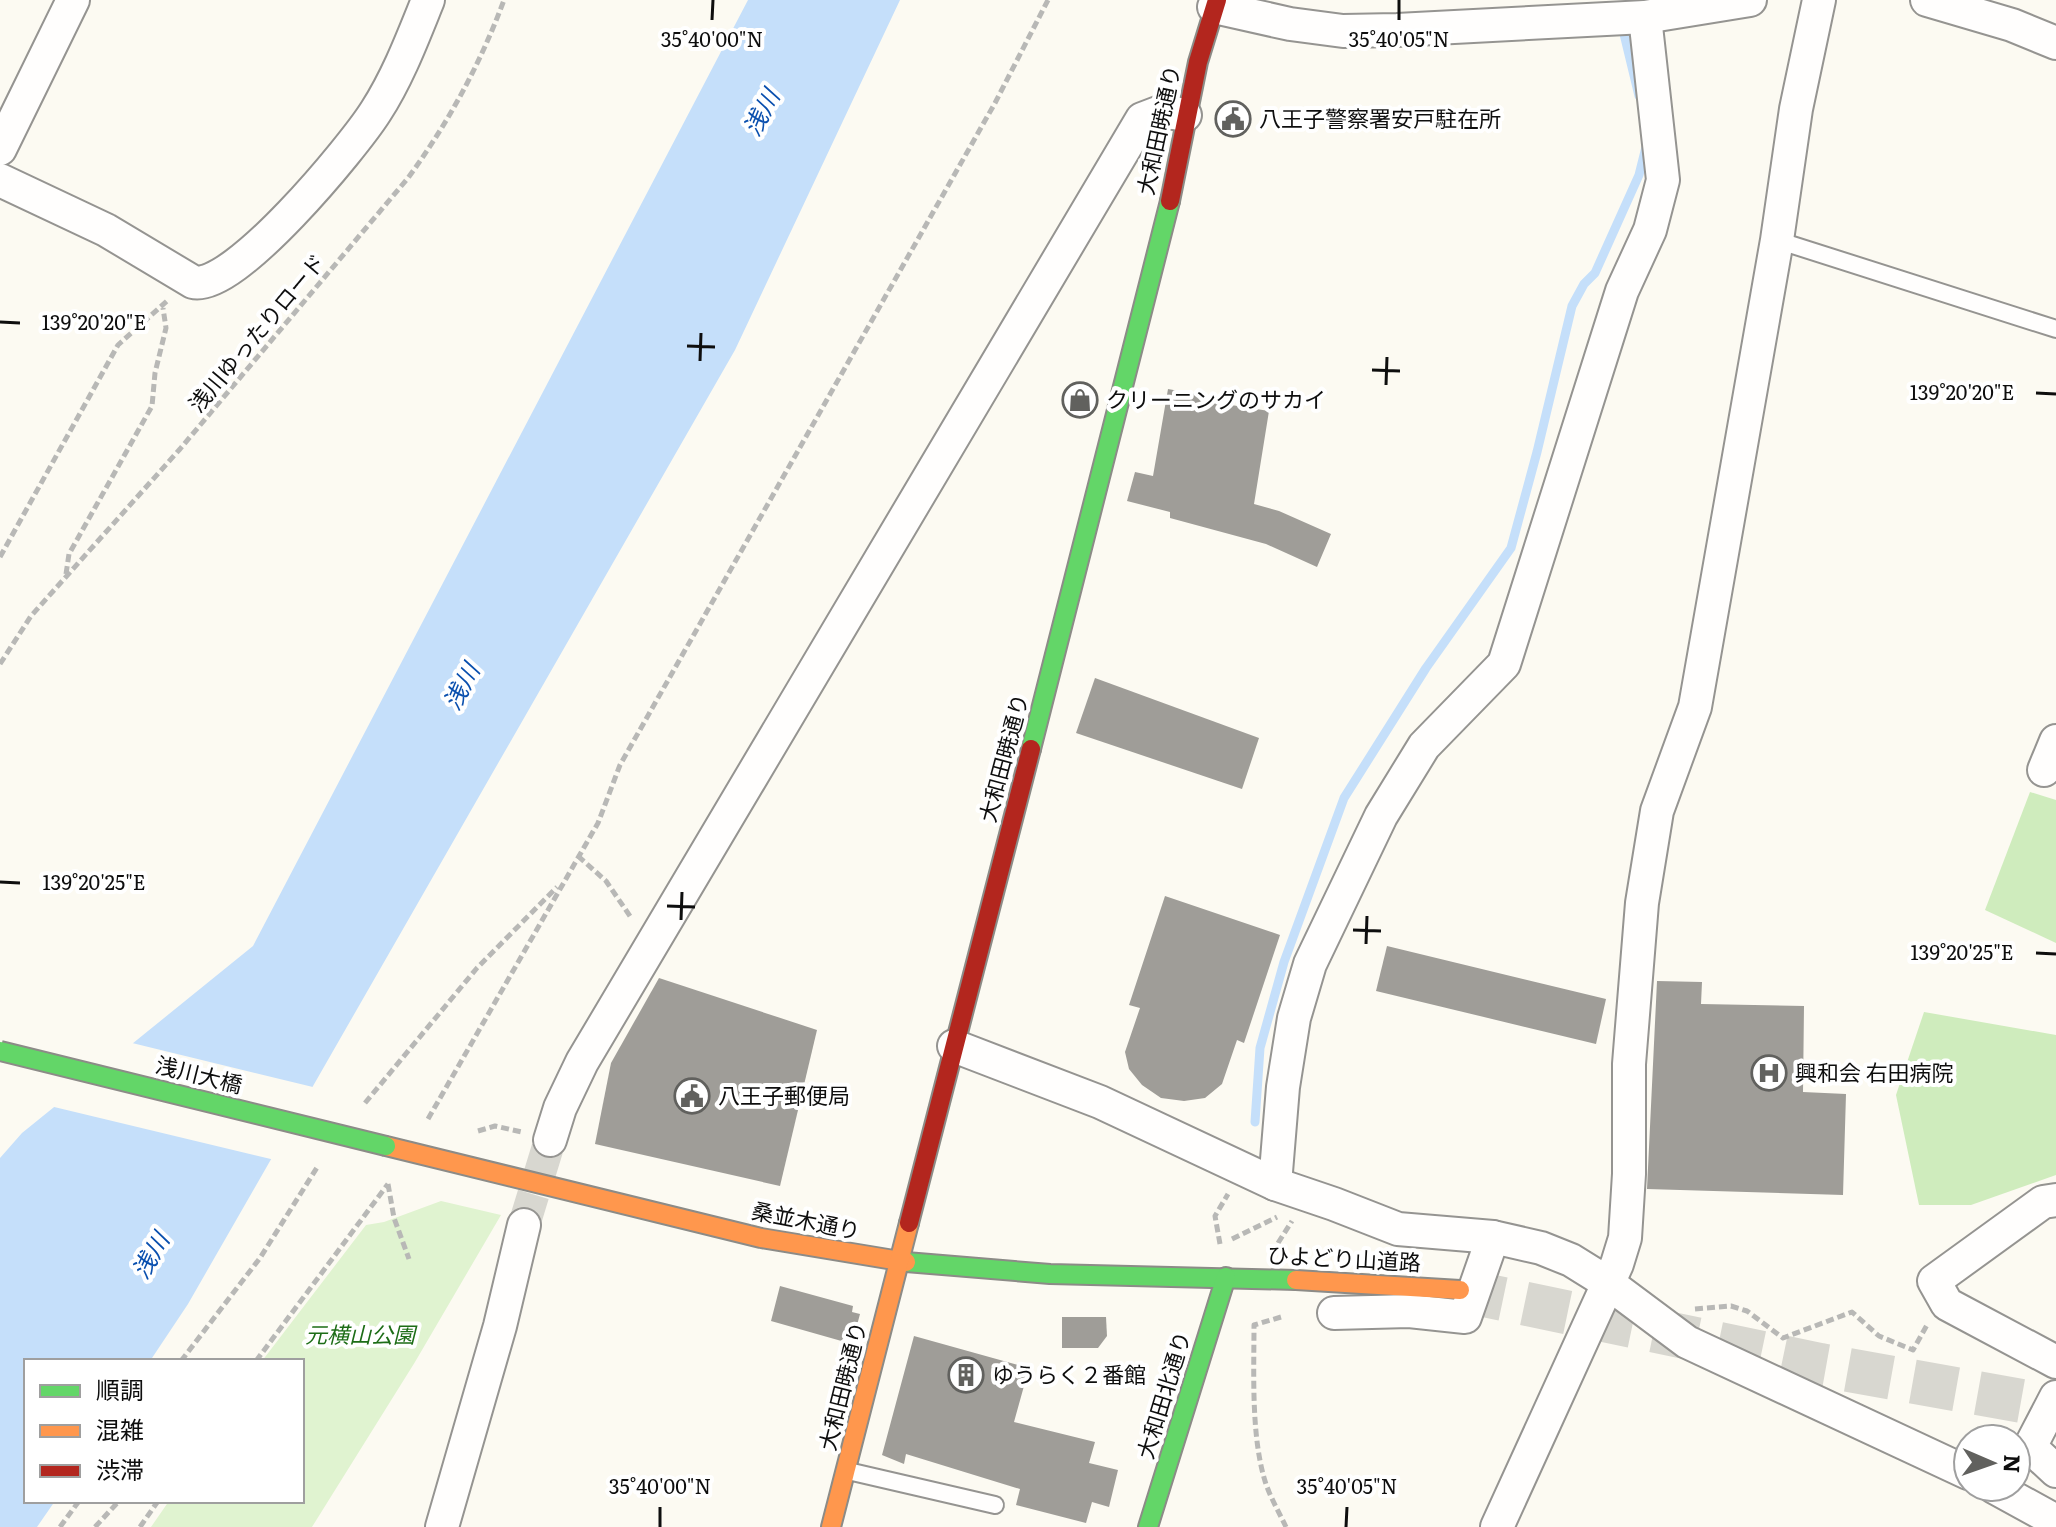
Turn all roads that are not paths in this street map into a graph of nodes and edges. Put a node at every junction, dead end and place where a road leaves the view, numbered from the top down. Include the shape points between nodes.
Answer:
1 (73, 0) edge
2 (428, 0) edge
3 (1750, 0) edge
4 (1819, 0) edge
5 (1927, 0) edge
6 (1211, 4) edge
7 (1645, 17) junction
8 (2056, 43) edge
9 (1185, 115) junction
10 (0, 149) edge
11 (0, 180) edge
12 (1777, 240) junction
13 (2056, 329) edge
14 (954, 1046) junction
15 (0, 1051) edge
16 (541, 1137) tunnel mouth
17 (386, 1146) joint
18 (1281, 1198) junction
19 (2056, 1200) edge
20 (524, 1225) tunnel mouth
21 (1493, 1237) junction
22 (899, 1261) junction
23 (1226, 1277) junction
24 (1608, 1283) junction
25 (1460, 1290) tunnel mouth
26 (1334, 1313) dead end
27 (2056, 1362) edge
28 (2056, 1397) edge
29 (1952, 1466) edge
30 (846, 1471) junction
31 (2056, 1471) edge
32 (2023, 1503) edge
33 (995, 1505) dead end
34 (2056, 1521) edge
35 (442, 1527) edge
36 (831, 1527) edge
37 (1148, 1527) edge
38 (1497, 1527) edge

1 - 10 street
2 - 11 street via 392,82 338,163 267,237 214,281 200,284 186,278 106,230
3 - 7 street
4 - 12 street
5 - 8 street
6 - 7 street via 1343,31
6 - 9 street, 大和田暁通り
7 - 18 street via 1663,180 1650,230 1622,291 1504,664 1424,746 1381,816 1310,964 1283,1087
9 - 14 street, 大和田暁通り via 1178,167
9 - 16 street via 1163,111 1142,119
12 - 13 lane
12 - 24 street via 1695,707 1654,827 1629,1064 1625,1238
14 - 18 street via 1100,1102 1243,1169
14 - 22 street, 大和田暁通り
15 - 17 street, 浅川大橋, bridge
17 - 22 street, 桑並木通り via 761,1238
18 - 21 street via 1334,1204 1398,1229
19 - 27 street via 2043,1202 1934,1281 1947,1304
20 - 35 street
21 - 24 street via 1541,1248
21 - 26 street via 1465,1317 1409,1311
22 - 23 street, 桑並木通り via 1050,1274
22 - 30 street, 大和田暁通り
23 - 25 street, ひよどり山道路
23 - 37 street, 大和田北通り
24 - 29 street via 1687,1342
24 - 38 street
28 - 31 street via 2030,1447
30 - 33 lane
30 - 36 street, 大和田暁通り
32 - 34 street

